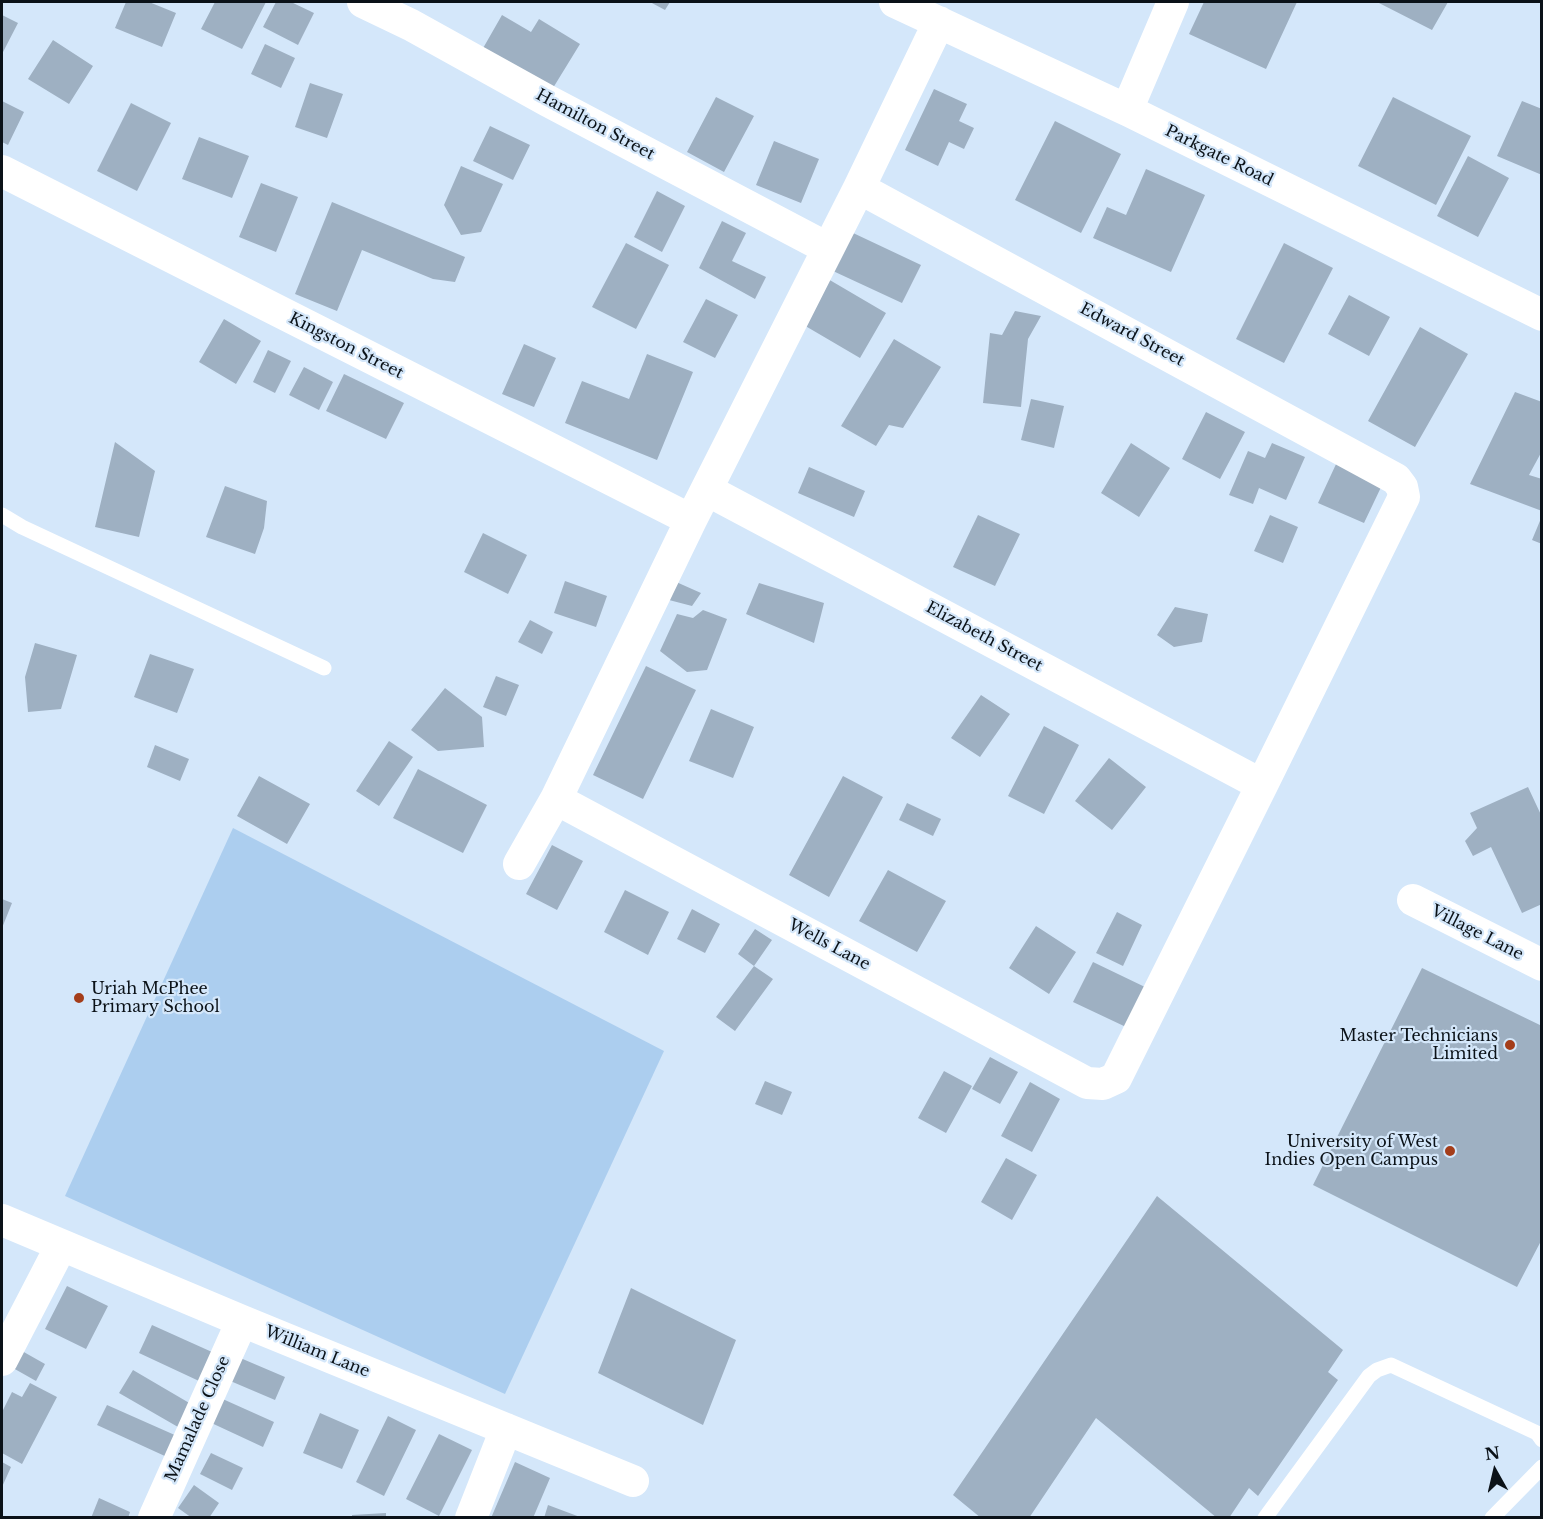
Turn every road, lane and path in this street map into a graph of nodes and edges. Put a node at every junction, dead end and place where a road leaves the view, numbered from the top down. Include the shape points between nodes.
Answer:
1 (363, 2) edge
2 (895, 2) edge
3 (1173, 2) edge
4 (939, 22) junction
5 (1127, 110) junction
6 (2, 171) edge
7 (859, 188) junction
8 (827, 248) junction
9 (1542, 315) edge
10 (707, 490) junction
11 (2, 515) edge
12 (691, 520) junction
13 (324, 668) dead end
14 (1262, 785) junction
15 (556, 799) junction
16 (519, 864) dead end
17 (1413, 900) dead end
18 (1542, 965) edge
19 (2, 1220) edge
20 (62, 1246) junction
21 (242, 1321) junction
22 (2, 1360) edge
23 (506, 1429) junction
24 (1542, 1440) edge
25 (1542, 1467) edge
26 (633, 1481) dead end
27 (154, 1518) edge
28 (471, 1518) edge
29 (1265, 1518) edge
30 (1492, 1518) edge

1 - 8 street, Hamilton Street
2 - 4 street, Parkgate Road
3 - 5 street
4 - 5 street, Parkgate Road
4 - 7 street
5 - 9 street, Parkgate Road
6 - 12 street, Kingston Street
7 - 8 street
7 - 14 street, Edward Street via 1396,478 1404,497
8 - 10 street
10 - 12 street
10 - 14 street, Elizabeth Street
11 - 13 lane
12 - 15 street
14 - 15 street, Wells Lane via 1116,1078 1103,1084 1087,1083
15 - 16 street
17 - 18 street, Village Lane
19 - 20 street, William Lane
20 - 21 street, William Lane
20 - 22 street
21 - 23 street, William Lane
21 - 27 street, Mamalade Close
23 - 26 street, William Lane
23 - 28 street
24 - 29 lane via 1537,1433 1391,1365 1369,1376
25 - 30 lane

